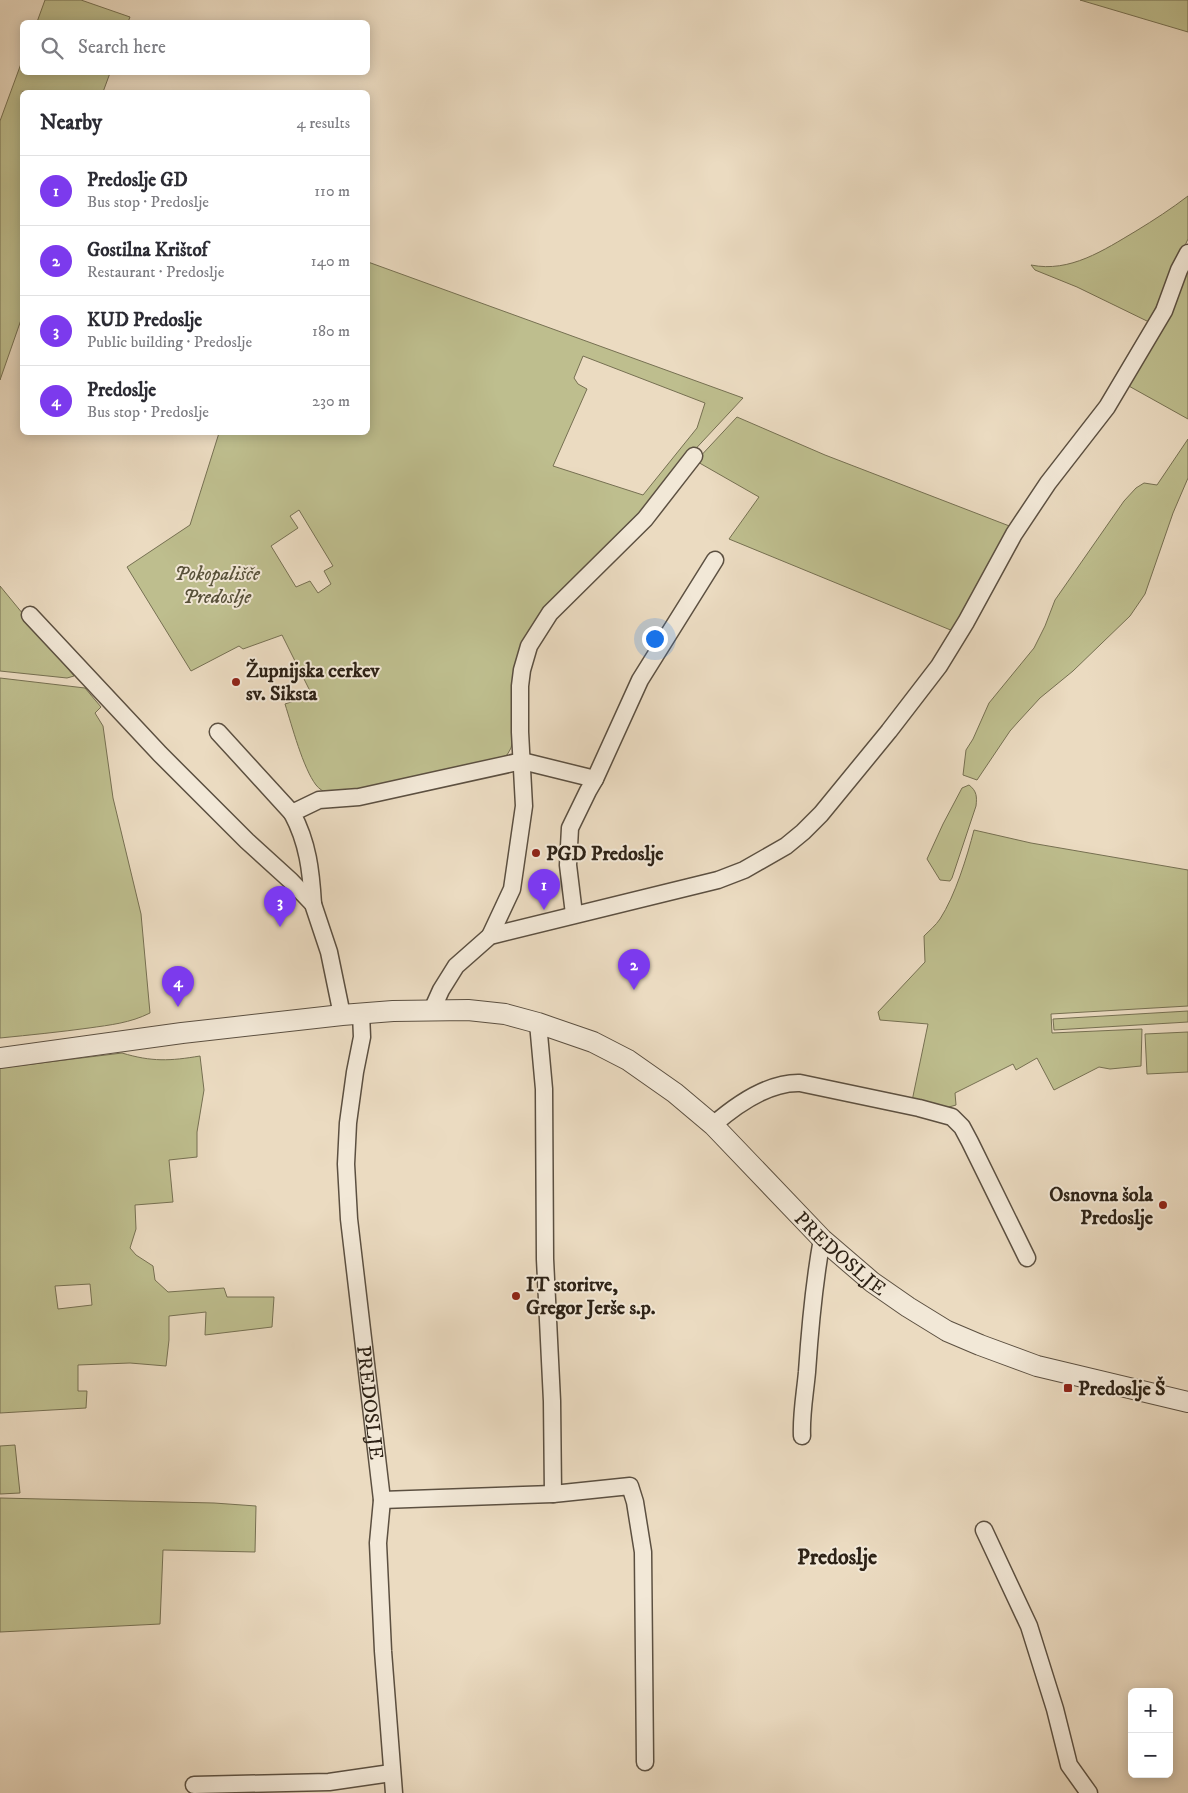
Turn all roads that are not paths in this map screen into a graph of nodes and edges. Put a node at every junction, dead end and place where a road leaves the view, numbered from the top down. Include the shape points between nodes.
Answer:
1 (1188, 253) edge
2 (694, 456) dead end
3 (715, 560) dead end
4 (30, 615) dead end
5 (218, 732) dead end
6 (522, 761) junction
7 (595, 779) junction
8 (292, 813) junction
9 (313, 904) junction
10 (574, 914) junction
11 (490, 936) junction
12 (432, 1010) junction
13 (351, 1014) junction
14 (538, 1022) junction
15 (0, 1058) edge
16 (713, 1125) junction
17 (822, 1239) junction
18 (1027, 1258) dead end
19 (1188, 1402) edge
20 (802, 1436) dead end
21 (553, 1494) junction
22 (382, 1500) junction
23 (984, 1530) dead end
24 (645, 1762) dead end
25 (391, 1773) junction
26 (194, 1785) dead end
27 (394, 1793) edge
28 (1089, 1793) edge

1 - 10 street via 1164,311 1112,399 1014,534 939,666 821,814 786,846 744,870 718,880
2 - 6 street via 645,519 550,613 529,646 520,686
3 - 7 street via 640,680
4 - 9 street via 160,754
5 - 8 street
6 - 7 street
6 - 8 street via 359,797 319,800
6 - 11 street via 524,806 512,889
7 - 10 street via 570,828 568,865
8 - 9 street via 304,838
9 - 13 street
10 - 11 street
11 - 12 street via 456,966
12 - 13 street, PREDOSLJE
12 - 14 street, PREDOSLJE via 505,1014
13 - 15 street, PREDOSLJE
13 - 22 street, PREDOSLJE via 362,1038 348,1123 349,1219
14 - 16 street, PREDOSLJE via 593,1042 628,1060
14 - 21 street via 544,1089 545,1259
16 - 17 street, PREDOSLJE
16 - 18 street via 730,1110 786,1082 919,1108 952,1118 962,1127
17 - 19 street, PREDOSLJE via 872,1282 908,1307 980,1346 1037,1366
17 - 20 street via 801,1416
21 - 22 street
21 - 24 street via 630,1486 643,1552
22 - 25 street, PREDOSLJE via 378,1543
23 - 28 street via 1029,1626 1069,1765
25 - 26 street via 329,1782
25 - 27 street, PREDOSLJE

